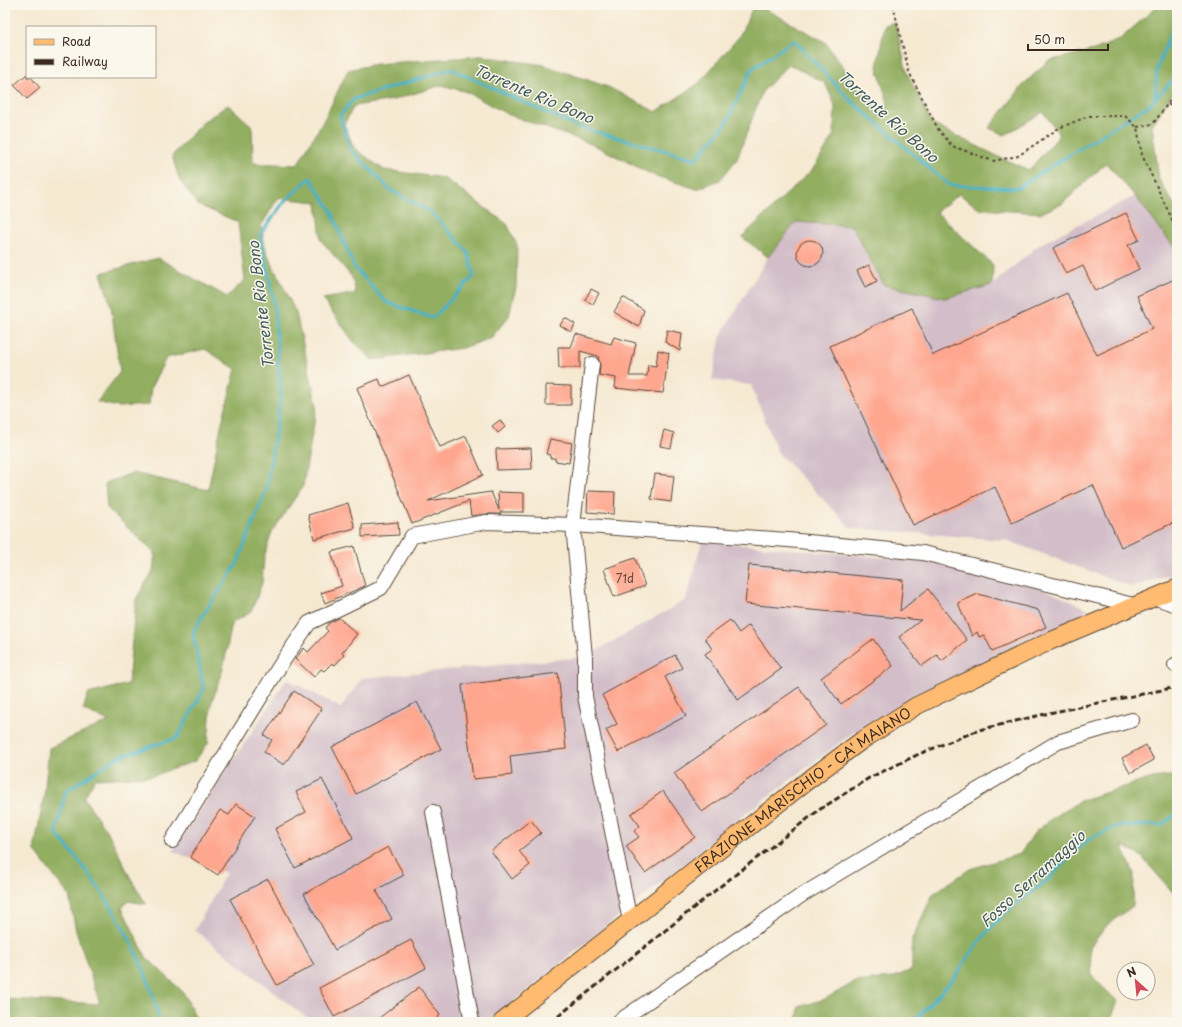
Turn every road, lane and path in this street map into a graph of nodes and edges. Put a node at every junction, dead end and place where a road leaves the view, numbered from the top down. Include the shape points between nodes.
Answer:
1 (893, 5) edge
2 (1177, 90) edge
3 (1168, 104) junction
4 (1177, 110) edge
5 (1137, 127) junction
6 (1177, 230) edge
7 (592, 364) dead end
8 (573, 525) junction
9 (1177, 588) edge
10 (1153, 597) junction
11 (1133, 605) junction
12 (1177, 606) edge
13 (1132, 720) dead end
14 (433, 812) dead end
15 (172, 840) dead end
16 (630, 921) junction
17 (472, 1022) edge
18 (502, 1022) edge
19 (618, 1022) edge

1 - 5 path via 909,72 938,129 952,146 993,161 1018,156 1059,128 1089,116 1124,116
2 - 3 path
3 - 4 path
3 - 5 path via 1153,124
5 - 6 path via 1142,155
7 - 8 street
8 - 11 street via 788,540 923,553
8 - 15 street via 486,522 412,536 381,588 309,623
8 - 16 street via 585,657 585,696
9 - 10 main road, FRAZIONE MARISCHIO - CA' MAIANO
10 - 11 main road, FRAZIONE MARISCHIO - CA' MAIANO
10 - 12 street
11 - 16 main road, FRAZIONE MARISCHIO - CA' MAIANO via 1048,642 916,706 861,741 803,784
13 - 19 street via 1058,742 802,894
14 - 17 street
16 - 18 main road, FRAZIONE MARISCHIO - CA' MAIANO

